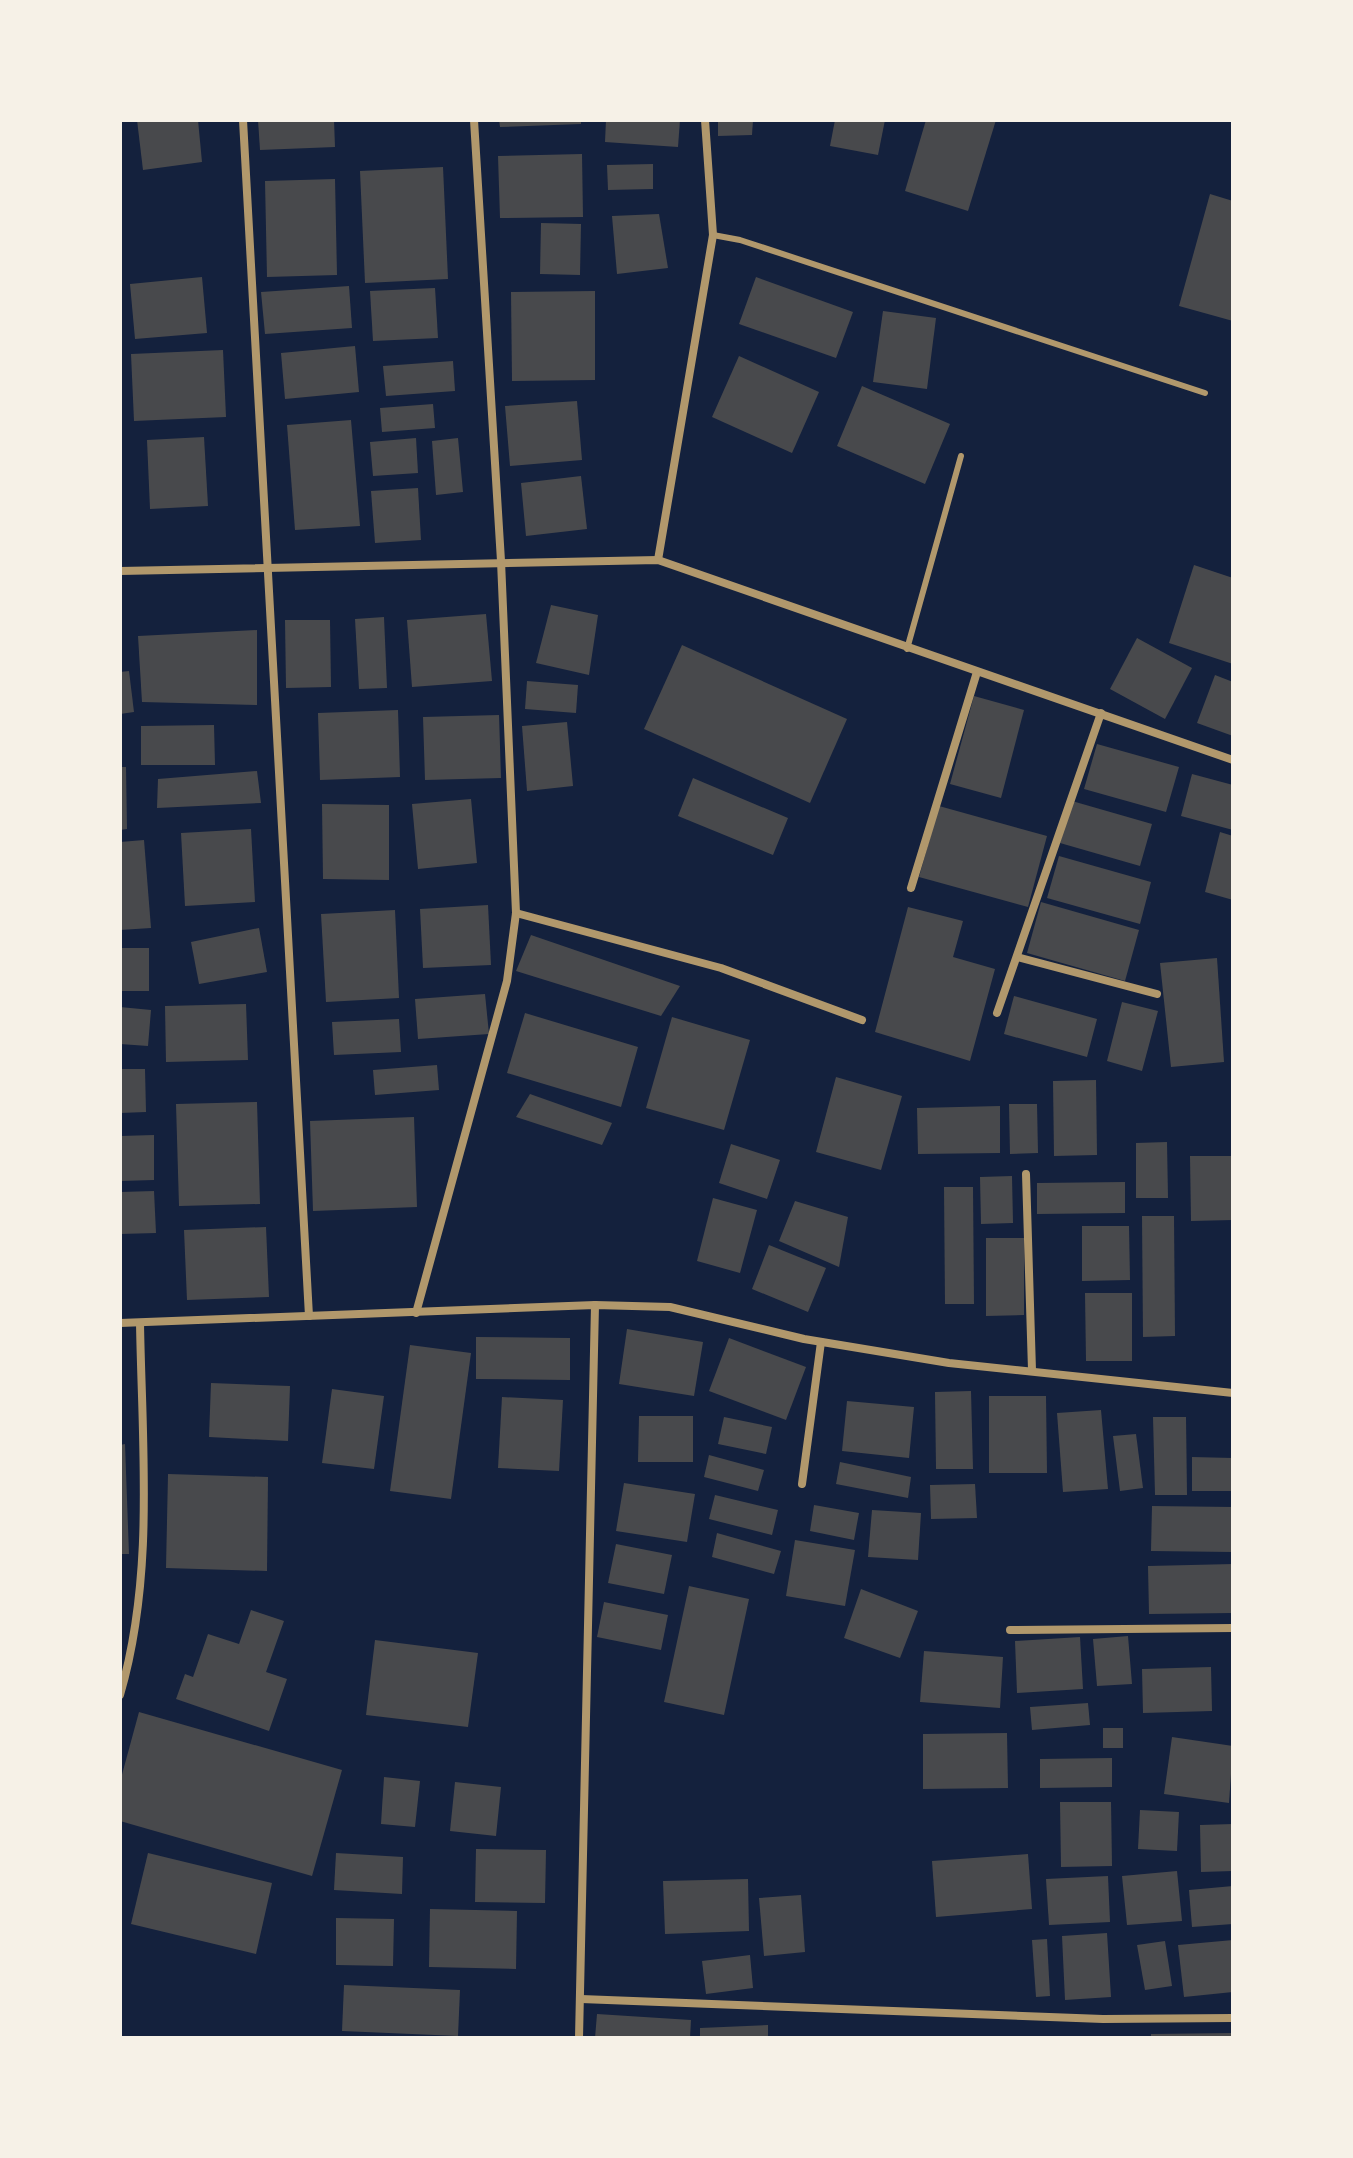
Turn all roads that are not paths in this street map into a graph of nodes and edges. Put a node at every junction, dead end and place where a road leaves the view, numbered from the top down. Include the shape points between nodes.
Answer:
1 (243, 120) edge
2 (474, 120) edge
3 (705, 120) edge
4 (713, 235) junction
5 (1205, 393) dead end
6 (961, 456) dead end
7 (658, 560) junction
8 (501, 561) junction
9 (267, 566) junction
10 (120, 571) edge
11 (907, 649) junction
12 (977, 672) junction
13 (1101, 713) junction
14 (1233, 760) edge
15 (911, 888) dead end
16 (516, 913) junction
17 (1017, 957) junction
18 (1157, 994) dead end
19 (997, 1013) dead end
20 (862, 1020) dead end
21 (1026, 1174) dead end
22 (595, 1305) junction
23 (416, 1313) junction
24 (309, 1316) junction
25 (120, 1323) edge
26 (140, 1323) junction
27 (821, 1342) junction
28 (1032, 1370) junction
29 (1233, 1393) edge
30 (802, 1484) dead end
31 (1233, 1628) edge
32 (1010, 1630) dead end
33 (120, 1695) edge
34 (581, 1999) junction
35 (1233, 2018) edge
36 (579, 2038) edge

1 - 9 street
2 - 8 street
3 - 4 street
4 - 5 lane
4 - 7 street
6 - 11 lane
7 - 8 street
7 - 11 street
8 - 9 street
8 - 16 street
9 - 10 street
9 - 24 street
11 - 12 street
12 - 13 street
12 - 15 street
13 - 14 street
13 - 17 street
16 - 20 street via 721,968
16 - 23 street via 507,981
17 - 18 street
17 - 19 street
21 - 28 street
22 - 23 street
22 - 27 street via 670,1307
22 - 34 street
23 - 24 street
24 - 26 street
25 - 26 street
26 - 33 street via 142,1579
27 - 28 street
27 - 30 street
28 - 29 street
31 - 32 street
34 - 35 street via 1103,2019
34 - 36 street

